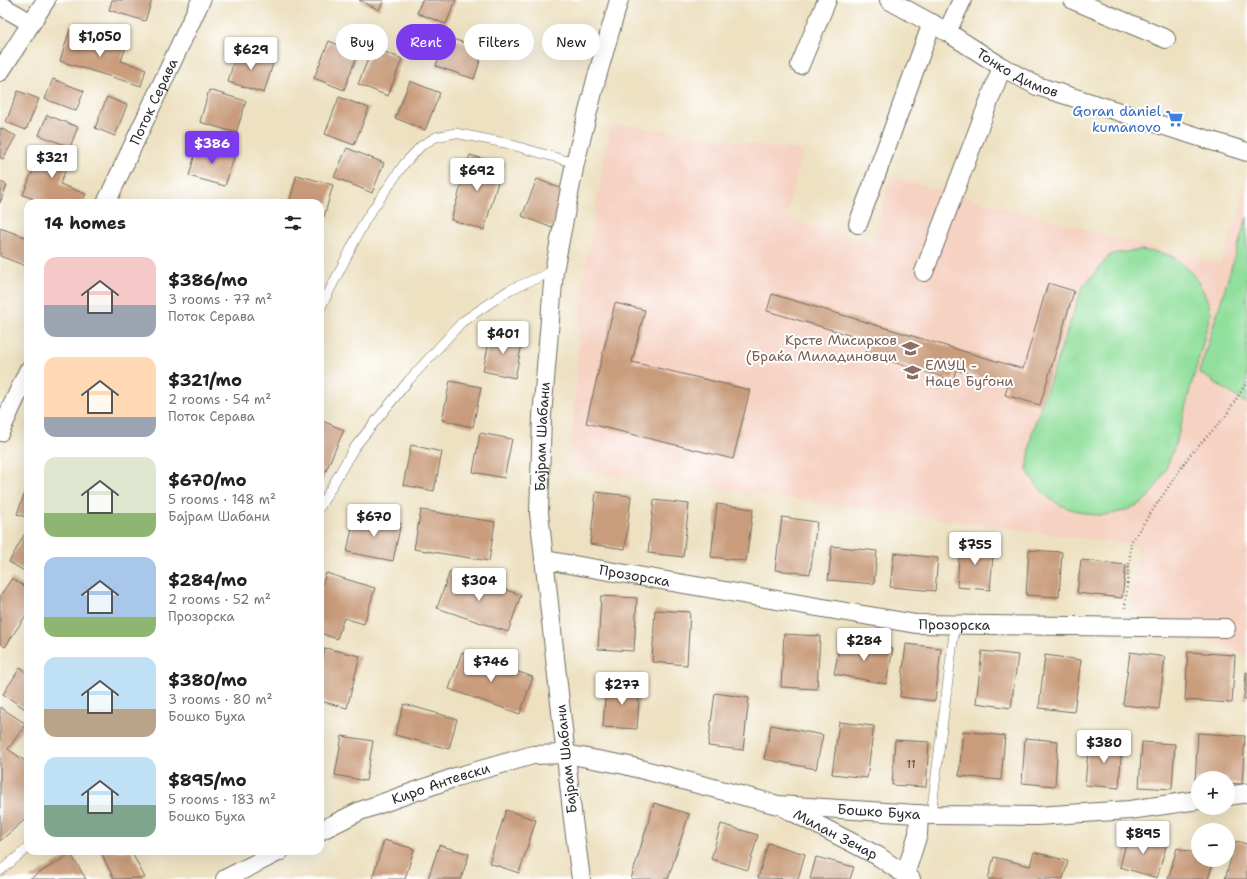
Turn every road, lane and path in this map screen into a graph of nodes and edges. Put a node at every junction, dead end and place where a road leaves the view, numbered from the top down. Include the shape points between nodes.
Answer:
1 (46, 0) edge
2 (201, 0) edge
3 (619, 0) edge
4 (827, 0) edge
5 (889, 0) edge
6 (962, 0) edge
7 (1073, 0) edge
8 (0, 5) edge
9 (31, 23) junction
10 (940, 28) junction
11 (1166, 39) dead end
12 (800, 65) dead end
13 (1002, 67) junction
14 (0, 72) edge
15 (1247, 152) edge
16 (575, 163) junction
17 (108, 199) edge
18 (858, 224) dead end
19 (554, 271) junction
20 (924, 272) dead end
21 (324, 300) edge
22 (24, 381) edge
23 (1247, 382) edge
24 (0, 432) edge
25 (324, 500) edge
26 (545, 560) junction
27 (955, 625) junction
28 (1123, 627) junction
29 (1226, 628) dead end
30 (566, 754) junction
31 (1247, 793) edge
32 (1235, 795) edge
33 (1191, 801) edge
34 (778, 804) junction
35 (925, 815) junction
36 (324, 829) edge
37 (24, 851) edge
38 (272, 855) edge
39 (0, 871) edge
40 (908, 877) edge
41 (225, 879) edge
42 (581, 879) edge

1 - 9 street
2 - 17 street, Поток Серава
3 - 16 street, Бајрам Шабани
4 - 12 street
5 - 10 street, Тонко Димов
6 - 10 street
7 - 11 street
8 - 9 street
9 - 14 street
10 - 13 street, Тонко Димов
10 - 18 street
13 - 15 street, Тонко Димов via 1037,86
13 - 20 street
16 - 19 street, Бајрам Шабани
16 - 21 lane via 505,143 455,134 436,136 421,146 404,164 366,219
19 - 25 lane via 509,290 462,322 409,380 354,448
19 - 26 street, Бајрам Шабани via 542,416 539,513
22 - 24 street
23 - 28 path via 1225,417 1190,455 1131,542
26 - 27 street, Прозорска via 916,624
26 - 30 street, Бајрам Шабани
27 - 28 street, Прозорска
27 - 35 lane
28 - 29 street, Прозорска
30 - 34 street, Бошко Буха via 625,765
30 - 36 street, Киро Антевски via 534,755 456,777 360,811
30 - 42 street, Бајрам Шабани
31 - 32 street
33 - 35 street, Бошко Буха via 1130,810 1037,816
34 - 35 street, Бошко Буха
34 - 40 street, Милан Зечар via 878,856
35 - 40 street
37 - 39 lane
38 - 41 street

